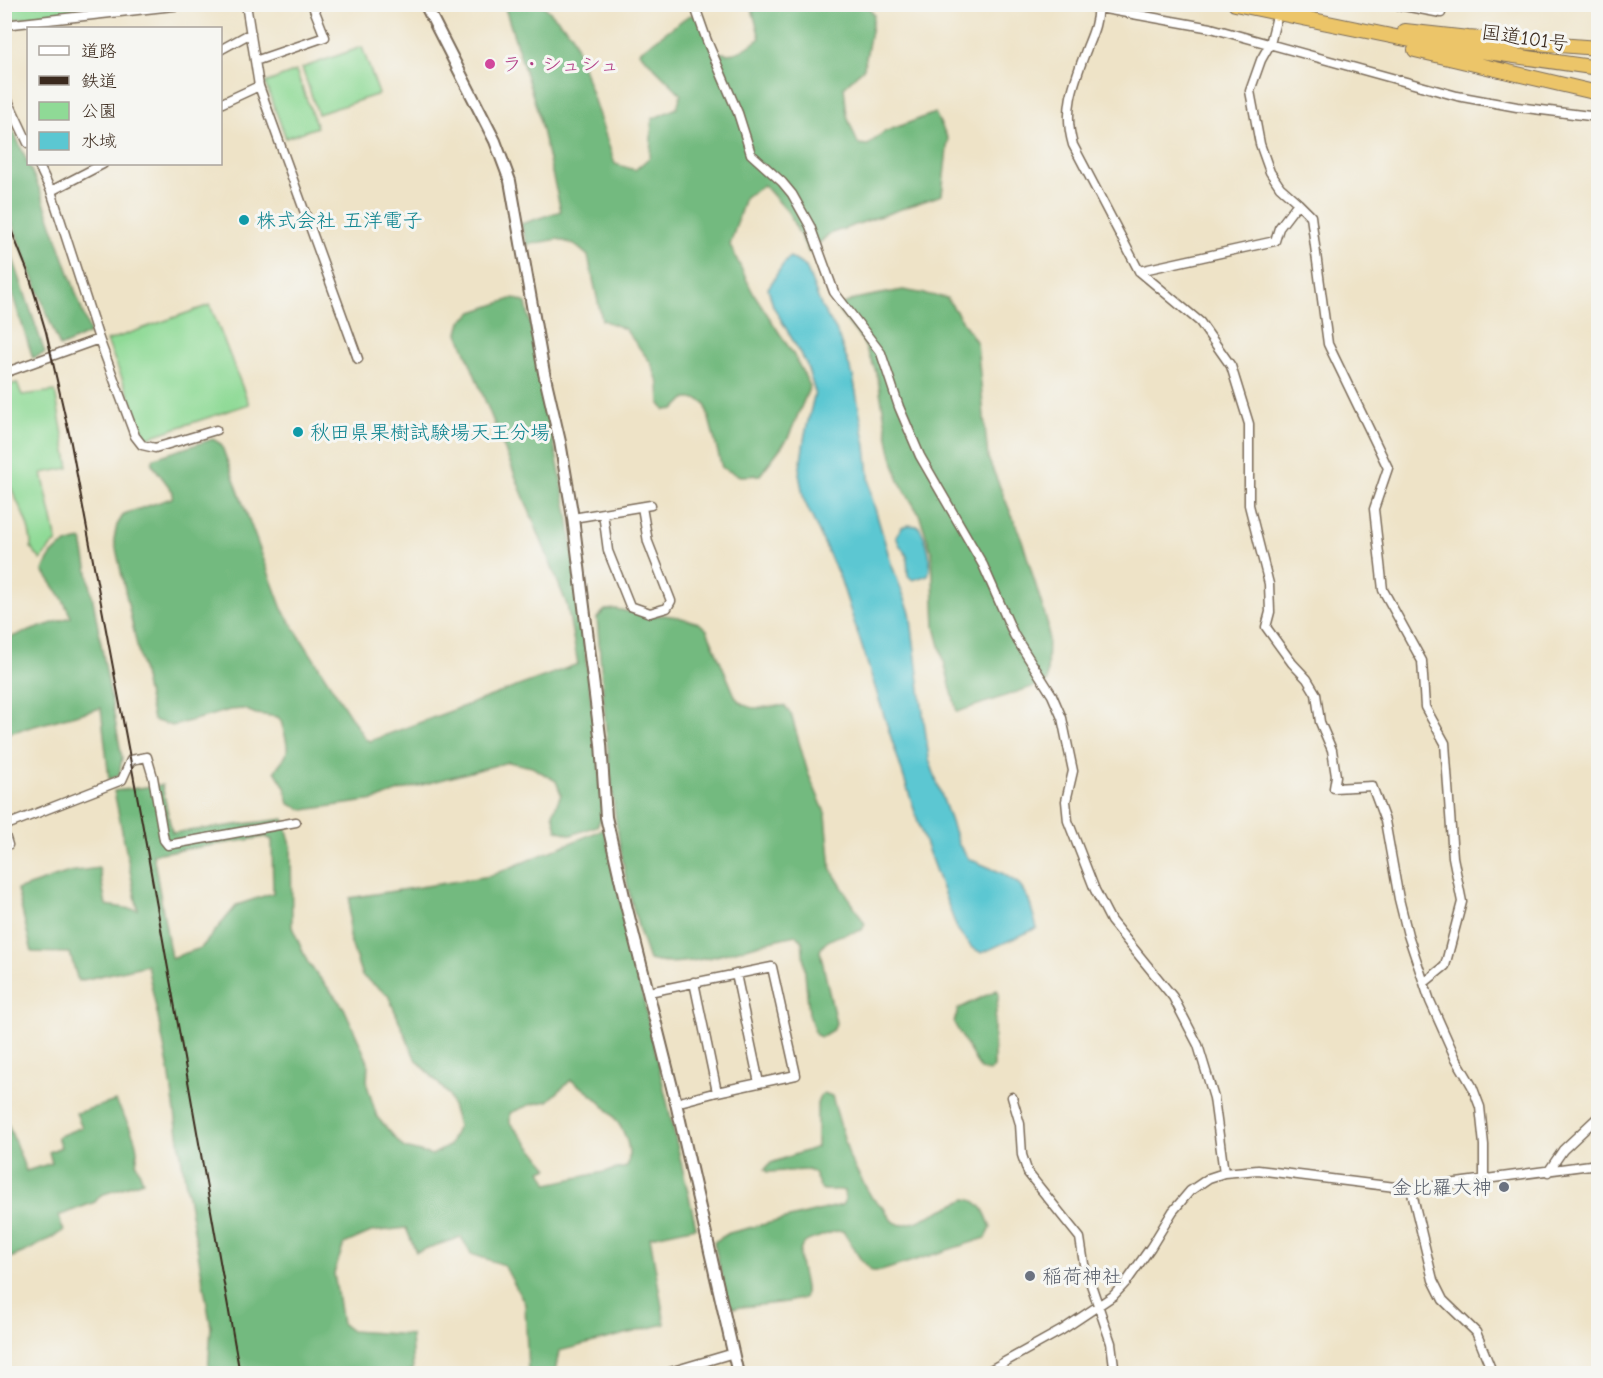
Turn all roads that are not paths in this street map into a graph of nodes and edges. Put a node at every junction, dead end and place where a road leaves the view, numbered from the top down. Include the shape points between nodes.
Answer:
1 (191, 4) edge
2 (246, 4) edge
3 (425, 4) edge
4 (694, 4) edge
5 (1077, 4) edge
6 (1235, 4) edge
7 (1393, 4) edge
8 (1098, 6) edge
9 (314, 9) dead end
10 (1279, 9) edge
11 (1441, 13) dead end
12 (1313, 21) junction
13 (4, 26) edge
14 (251, 33) junction
15 (1392, 37) junction
16 (1270, 44) junction
17 (1599, 48) edge
18 (222, 49) edge
19 (255, 61) junction
20 (1599, 68) edge
21 (259, 86) junction
22 (4, 92) edge
23 (1599, 93) edge
24 (222, 103) edge
25 (1599, 117) edge
26 (27, 141) edge
27 (38, 165) edge
28 (101, 165) edge
29 (51, 191) junction
30 (1298, 202) junction
31 (1139, 271) junction
32 (99, 339) junction
33 (358, 359) dead end
34 (4, 373) edge
35 (216, 430) dead end
36 (603, 513) junction
37 (573, 518) junction
38 (296, 822) dead end
39 (4, 826) edge
40 (4, 832) edge
41 (4, 846) edge
42 (736, 974) junction
43 (694, 982) junction
44 (1424, 983) junction
45 (649, 993) junction
46 (759, 1083) junction
47 (717, 1092) junction
48 (1012, 1097) dead end
49 (676, 1103) junction
50 (1599, 1117) edge
51 (1599, 1164) edge
52 (1548, 1172) junction
53 (1224, 1173) junction
54 (1484, 1179) junction
55 (1411, 1189) junction
56 (1099, 1307) junction
57 (734, 1353) junction
58 (663, 1374) edge
59 (738, 1374) edge
60 (983, 1374) edge
61 (1115, 1374) edge
62 (1492, 1374) edge

1 - 13 street
2 - 14 street
3 - 37 street via 495,141 510,182
4 - 53 street via 751,154 792,194 810,226 834,292 881,353 924,465 982,566 1014,635 1052,695 1062,718 1073,771 1066,801 1068,821 1111,921 1173,998 1198,1045 1214,1098
5 - 8 street
6 - 10 highway, 国道101号
7 - 11 street
8 - 16 street
8 - 31 street via 1095,29 1074,86 1068,129 1072,145
9 - 19 street via 325,37
10 - 12 highway, 国道101号
10 - 16 street
12 - 15 highway, 国道101号
12 - 17 highway
14 - 18 street
14 - 19 street
15 - 20 highway, 国道101号
15 - 23 highway via 1410,48
16 - 25 street via 1457,96
16 - 30 street via 1250,91 1254,118 1270,172
19 - 21 street
21 - 24 street
21 - 33 street
22 - 26 street
27 - 29 street
28 - 29 street
29 - 32 street
30 - 31 street via 1279,228 1275,241
30 - 44 street via 1311,216 1328,344 1388,468 1374,509 1383,590 1422,661 1425,706 1445,743 1453,857 1462,902 1445,966
31 - 44 street via 1200,322 1231,366 1249,424 1249,505 1269,584 1266,627 1316,694 1320,722 1332,750 1334,788 1372,786 1385,821 1399,899
32 - 34 street
32 - 35 street via 135,436 142,445 154,448
36 - 36 street via 646,506 648,542 671,602 667,608 650,613 630,606 608,551
36 - 37 street
37 - 45 street via 601,744 606,817
38 - 39 street via 168,845 147,757 130,760 122,780
40 - 41 street via 8,845
42 - 43 street
42 - 46 street
42 - 46 street via 772,967 796,1075
43 - 45 street
43 - 47 street
44 - 54 street via 1480,1107
45 - 49 street
46 - 47 street
47 - 49 street
48 - 56 street via 1028,1173 1080,1238 1084,1264
49 - 57 street
50 - 52 street via 1563,1150
51 - 52 street
52 - 54 street
53 - 55 street via 1258,1170
53 - 56 street via 1190,1191 1127,1281
54 - 55 street
55 - 62 street via 1433,1280 1443,1300 1476,1332
56 - 60 street
56 - 61 street via 1111,1343
57 - 58 street
57 - 59 street

